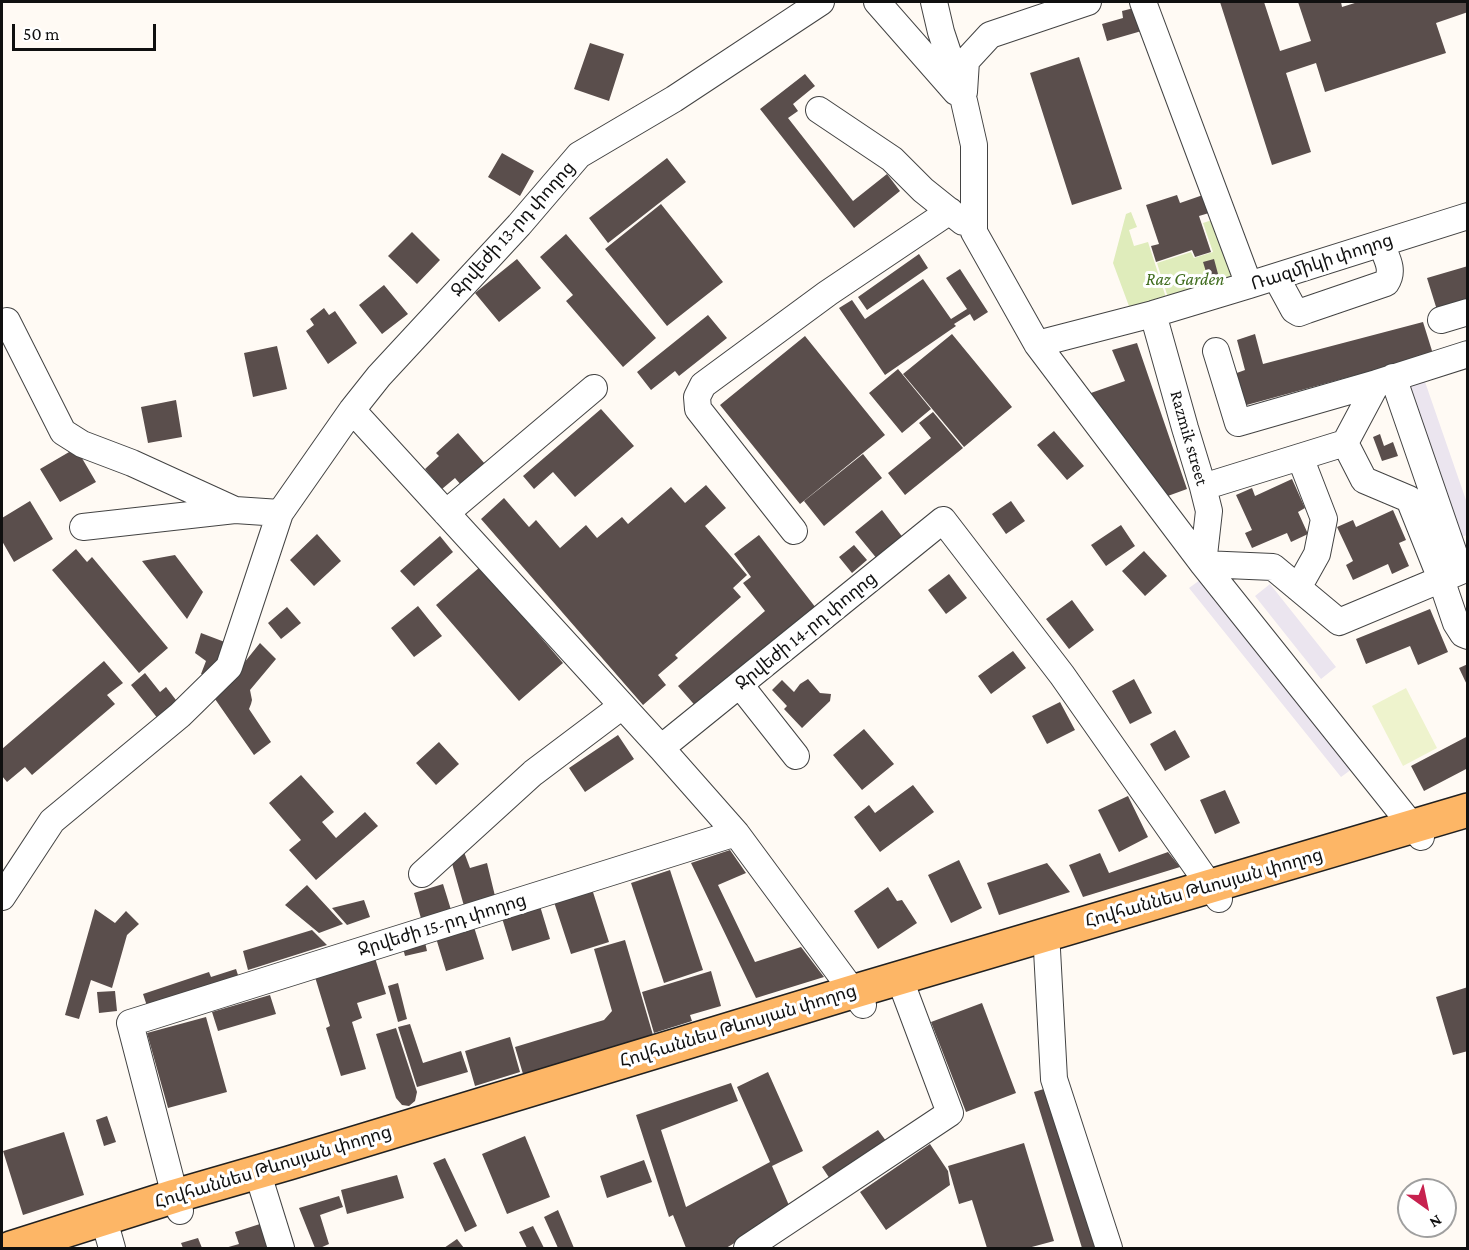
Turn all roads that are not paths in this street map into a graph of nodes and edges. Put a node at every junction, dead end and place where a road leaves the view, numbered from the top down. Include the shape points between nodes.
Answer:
1 (821, 2) edge
2 (877, 2) edge
3 (934, 2) edge
4 (1088, 2) edge
5 (1143, 2) edge
6 (964, 101) junction
7 (819, 110) dead end
8 (950, 212) junction
9 (1467, 216) edge
10 (974, 232) junction
11 (1381, 244) junction
12 (1323, 262) junction
13 (1276, 277) junction
14 (1249, 285) junction
15 (1338, 300) junction
16 (1467, 312) edge
17 (1153, 314) junction
18 (1441, 320) dead end
19 (7, 321) dead end
20 (1037, 344) junction
21 (1216, 351) dead end
22 (1467, 354) edge
23 (1385, 380) junction
24 (594, 388) dead end
25 (352, 410) junction
26 (1345, 443) junction
27 (1300, 457) junction
28 (1203, 486) junction
29 (235, 510) junction
30 (280, 513) junction
31 (446, 513) junction
32 (83, 526) dead end
33 (794, 531) dead end
34 (1203, 564) junction
35 (1456, 573) edge
36 (1298, 588) junction
37 (1467, 636) edge
38 (740, 685) junction
39 (622, 706) junction
40 (661, 748) junction
41 (796, 756) dead end
42 (1467, 810) edge
43 (1467, 824) edge
44 (1417, 832) junction
45 (736, 833) junction
46 (422, 874) dead end
47 (1215, 892) junction
48 (2, 897) edge
49 (1047, 950) junction
50 (905, 993) junction
51 (857, 999) junction
52 (262, 1187) junction
53 (178, 1204) junction
54 (110, 1241) edge
55 (11, 1248) edge
56 (62, 1248) edge
57 (281, 1248) edge
58 (747, 1248) edge
59 (1109, 1248) edge

1 - 25 street, Ջրվեժի 13-րդ փողոց via 674,99 579,155
2 - 6 street
3 - 6 street
4 - 6 street via 990,35 966,61
5 - 14 street
6 - 10 street via 974,145
7 - 8 street via 892,159
8 - 10 street
8 - 33 street via 828,293 702,385 697,398 699,409
9 - 11 street, Ռազմիկի փողոց
10 - 20 street
11 - 12 street, Ռազմիկի փողոց
11 - 15 street via 1391,270 1390,278 1386,283
12 - 13 street, Ռազմիկի փողոց
12 - 15 street
13 - 14 street, Ռազմիկի փողոց
13 - 15 street via 1299,313
14 - 17 street, Ռազմիկի փողոց
16 - 18 street
17 - 20 street, Ռազմիկի փողոց
17 - 28 street, Razmik street
19 - 29 street via 63,432 82,444
20 - 34 street
21 - 23 street via 1238,423
22 - 23 street
23 - 26 street
23 - 35 street
24 - 31 street
25 - 30 street, Ջրվեժի 13-րդ փողոց
25 - 31 street
26 - 27 street
26 - 35 street via 1364,480 1409,499
27 - 28 street
27 - 36 street via 1324,519 1317,554
28 - 34 street, Razmik street via 1209,511
29 - 30 street
29 - 32 street
30 - 48 street, Ջրվեժի 13-րդ փողոց via 229,667 188,708 52,821
31 - 39 street
34 - 36 street via 1273,567
34 - 44 street
35 - 36 street via 1339,622
35 - 37 street via 1456,623
38 - 40 street, Ջրվեժի 14-րդ փողոց
38 - 41 street
38 - 47 street, Ջրվեժի 14-րդ փողոց via 943,520 1062,675
39 - 40 street
39 - 46 street via 533,773
40 - 45 street
42 - 44 main road, Հովհաննես Թևոսյան փողոց
43 - 44 main road, Հովհաննես Թևոսյան փողոց
44 - 47 main road, Հովհաննես Թևոսյան փողոց
45 - 51 street
45 - 53 street, Ջրվեժի 15-րդ փողոց via 130,1023
47 - 49 main road, Հովհաննես Թևոսյան փողոց
47 - 51 main road, Հովհաննես Թևոսյան փողոց
49 - 50 main road, Հովհաննես Թևոսյան փողոց
49 - 59 street via 1054,1078
50 - 51 main road, Հովհաննես Թևոսյան փողոց
50 - 58 street via 950,1113
51 - 52 main road, Հովհաննես Թևոսյան փողոց
51 - 53 main road, Հովհաննես Թևոսյան փողոց via 311,1156
52 - 53 main road, Հովհաննես Թևոսյան փողոց
52 - 57 street
53 - 54 main road, Հովհաննես Թևոսյան փողոց
53 - 55 main road, Հովհաննես Թևոսյան փողոց
54 - 56 main road, Հովհաննես Թևոսյան փողոց

